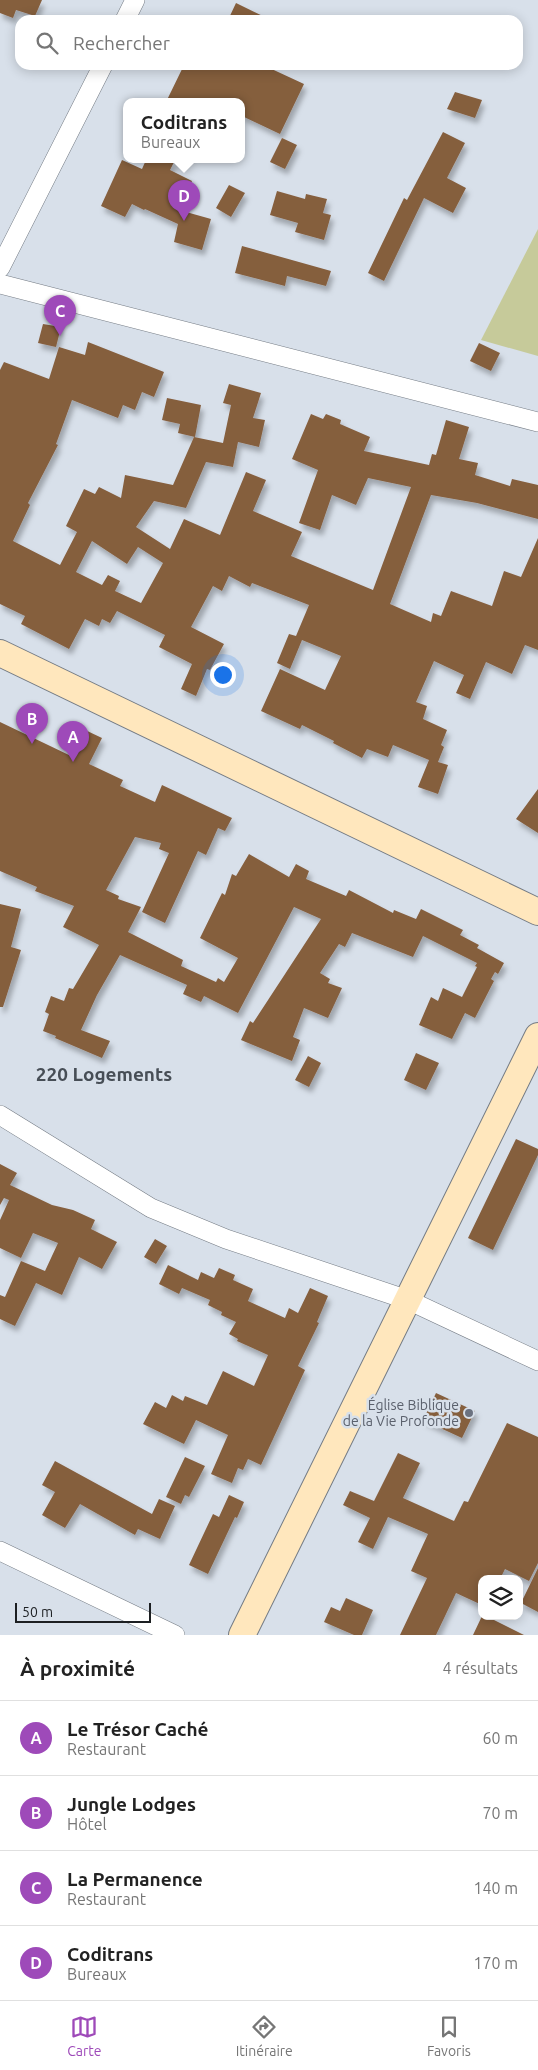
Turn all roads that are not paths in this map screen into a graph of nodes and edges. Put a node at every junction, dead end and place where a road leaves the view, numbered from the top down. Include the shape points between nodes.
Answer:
1 (135, 0) edge
2 (128, 15) edge
3 (99, 70) edge
4 (0, 268) edge
5 (0, 284) edge
6 (538, 422) edge
7 (0, 654) edge
8 (538, 912) edge
9 (538, 1036) edge
10 (0, 1115) edge
11 (408, 1300) junction
12 (538, 1361) edge
13 (0, 1550) edge
14 (175, 1635) edge
15 (242, 1635) edge

1 - 2 street
3 - 4 street
5 - 6 street
7 - 8 street
9 - 11 street
10 - 11 street via 150,1208 226,1238
11 - 12 street
11 - 15 street
13 - 14 street

